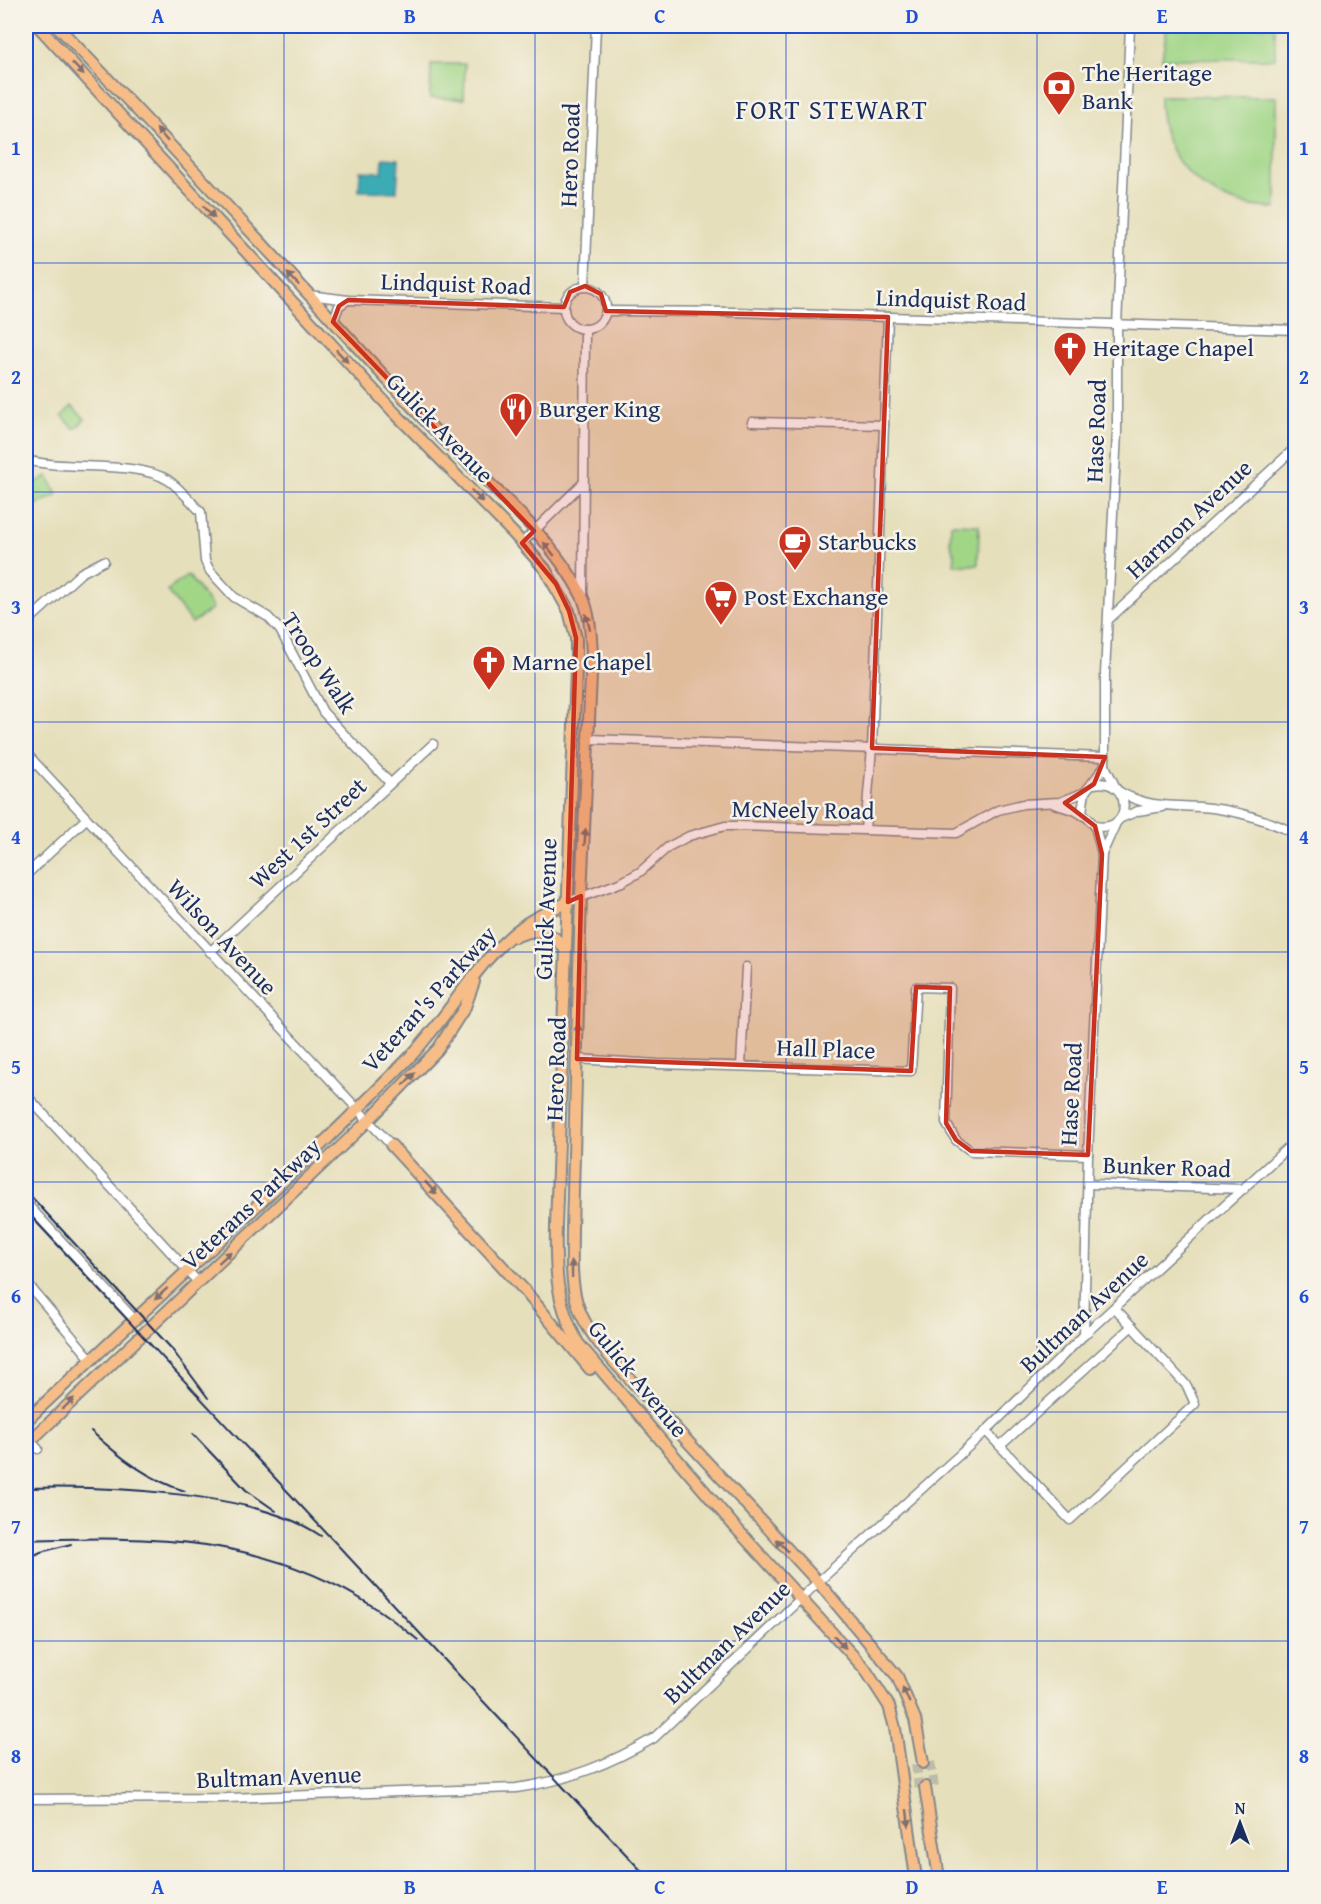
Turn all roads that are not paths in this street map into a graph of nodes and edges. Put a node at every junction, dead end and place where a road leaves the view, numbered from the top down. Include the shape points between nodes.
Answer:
1 (38, 26) edge
2 (57, 26) edge
3 (596, 26) edge
4 (1130, 26) edge
5 (585, 286) junction
6 (309, 295) junction
7 (348, 300) junction
8 (564, 307) junction
9 (606, 311) junction
10 (888, 317) junction
11 (333, 322) junction
12 (1117, 326) junction
13 (585, 328) junction
14 (1296, 330) edge
15 (752, 422) dead end
16 (884, 425) junction
17 (1296, 447) edge
18 (26, 459) edge
19 (583, 483) junction
20 (534, 531) junction
21 (522, 543) junction
22 (104, 561) dead end
23 (583, 597) junction
24 (1109, 619) junction
25 (26, 623) edge
26 (590, 739) junction
27 (433, 744) dead end
28 (872, 748) junction
29 (26, 753) edge
30 (1105, 761) junction
31 (390, 783) junction
32 (1094, 784) junction
33 (1117, 789) junction
34 (1085, 792) junction
35 (1051, 803) junction
36 (1162, 807) junction
37 (1085, 817) junction
38 (86, 819) junction
39 (1118, 820) junction
40 (1095, 826) junction
41 (865, 830) junction
42 (1296, 834) edge
43 (1102, 854) junction
44 (26, 875) edge
45 (581, 896) junction
46 (568, 902) junction
47 (504, 942) junction
48 (566, 950) junction
49 (210, 952) junction
50 (746, 967) dead end
51 (478, 973) junction
52 (577, 1059) junction
53 (741, 1066) junction
54 (26, 1095) edge
55 (357, 1109) junction
56 (368, 1121) junction
57 (1296, 1140) edge
58 (391, 1145) joint
59 (1088, 1155) junction
60 (1088, 1184) junction
61 (1244, 1189) junction
62 (26, 1203) edge
63 (187, 1270) junction
64 (26, 1282) edge
65 (198, 1282) junction
66 (1115, 1308) junction
67 (134, 1319) junction
68 (1132, 1326) junction
69 (1084, 1335) junction
70 (92, 1359) junction
71 (641, 1418) junction
72 (26, 1420) edge
73 (986, 1431) junction
74 (30, 1443) edge
75 (1000, 1446) junction
76 (818, 1582) junction
77 (801, 1598) junction
78 (922, 1760) tunnel mouth
79 (926, 1787) tunnel mouth
80 (26, 1799) edge
81 (916, 1878) edge
82 (939, 1878) edge

1 -> 21 main road, Gulick Avenue via 392,410
6 -> 2 main road, Gulick Avenue
3 - 5 street, Hero Road
4 - 12 street, Hase Road
5 - 8 street via 570,292
5 - 9 street via 601,294
6 - 7 street, Lindquist Road
6 - 11 main road, Gulick Avenue
7 - 8 street, Lindquist Road
7 - 11 street, Lindquist Road via 339,306
8 - 13 street via 573,326
9 - 10 street, Lindquist Road
9 - 13 street via 598,324
10 - 12 street, Lindquist Road
10 - 16 street
11 - 20 main road, Gulick Avenue
12 - 14 street, Lindquist Road
12 - 24 street, Hase Road
13 - 19 street
15 - 16 street
16 - 28 street
17 - 24 street, Harmon Avenue
18 - 31 street, Troop Walk via 61,466 152,473 168,480 201,512 205,561 210,571 234,597 268,617 280,630 323,712
19 - 20 street
19 - 23 street
20 - 21 street
23 -> 20 main road, Gulick Avenue
21 - 46 main road, Gulick Avenue via 556,584 576,638
22 - 25 street via 81,573
26 -> 23 main road, Hero Road via 592,654
24 - 30 street, Hase Road
26 - 28 street
45 -> 26 main road, Hero Road
27 - 31 street, West 1st Street
28 - 30 street
28 - 41 street
29 - 38 street, Wilson Avenue
30 - 32 street
30 - 33 street
31 - 49 street, West 1st Street
32 - 33 street via 1109,783
32 - 34 street
33 - 36 street via 1136,800
33 - 39 street via 1125,806
34 - 35 street
34 - 37 street
35 - 37 street
35 - 41 street, McNeely Road via 998,810 956,833
36 - 39 street
36 - 42 street via 1221,810
37 - 40 street
38 - 44 street
38 - 49 street, Wilson Avenue
39 - 40 street
39 - 43 street
40 - 43 street
41 - 45 street, McNeely Road via 738,826 706,830 668,847 622,882
43 - 59 street, Hase Road
45 - 46 street, McNeely Road
52 -> 45 main road, Hero Road
46 - 47 main road, Veteran's Parkway via 527,923
46 - 48 main road, Gulick Avenue
47 - 48 main road via 542,930 554,935
47 - 51 main road, Veteran's Parkway
48 - 71 main road, Gulick Avenue via 557,1292 578,1343
49 - 55 street, Wilson Avenue
50 - 53 street
51 - 55 main road, Veteran's Parkway via 410,1057
56 -> 51 main road, Veterans Parkway via 452,1031
52 - 53 street, Hall Place
76 -> 52 main road, Hero Road via 622,1372 599,1345 575,1304 571,1274
53 - 59 street, Hall Place via 911,1071 916,987 950,988 946,1123 956,1140 971,1151
54 - 63 street
55 - 56 street, Wilson Avenue
55 - 63 main road, Veterans Parkway
56 - 58 street, Wilson Avenue
65 -> 56 main road, Veterans Parkway
57 - 61 street, Bultman Avenue
58 -> 71 main road via 525,1291 574,1352
59 - 60 street, Hase Road
60 - 61 street, Bunker Road
60 - 69 street, Hase Road
61 - 66 street, Bultman Avenue
62 - 67 street
63 - 65 street
63 -> 67 main road, Veterans Parkway
64 - 70 street
74 -> 65 main road, Veterans Parkway
66 - 68 street
66 - 69 street, Bultman Avenue
67 - 70 main road, Veterans Parkway
68 - 75 street
68 - 75 street via 1187,1386 1195,1404 1078,1513 1070,1520
69 - 73 street, Bultman Avenue
70 - 72 main road, Veterans Parkway
71 - 77 main road, Gulick Avenue
73 - 75 street
73 - 76 street, Bultman Avenue
76 - 77 street, Bultman Avenue
78 -> 76 main road, Hero Road via 915,1719 897,1676
77 - 80 street, Bultman Avenue via 654,1738 606,1763 557,1781 516,1788 391,1793
77 -> 81 main road, Gulick Avenue via 866,1669 889,1706
79 - 82 main road

